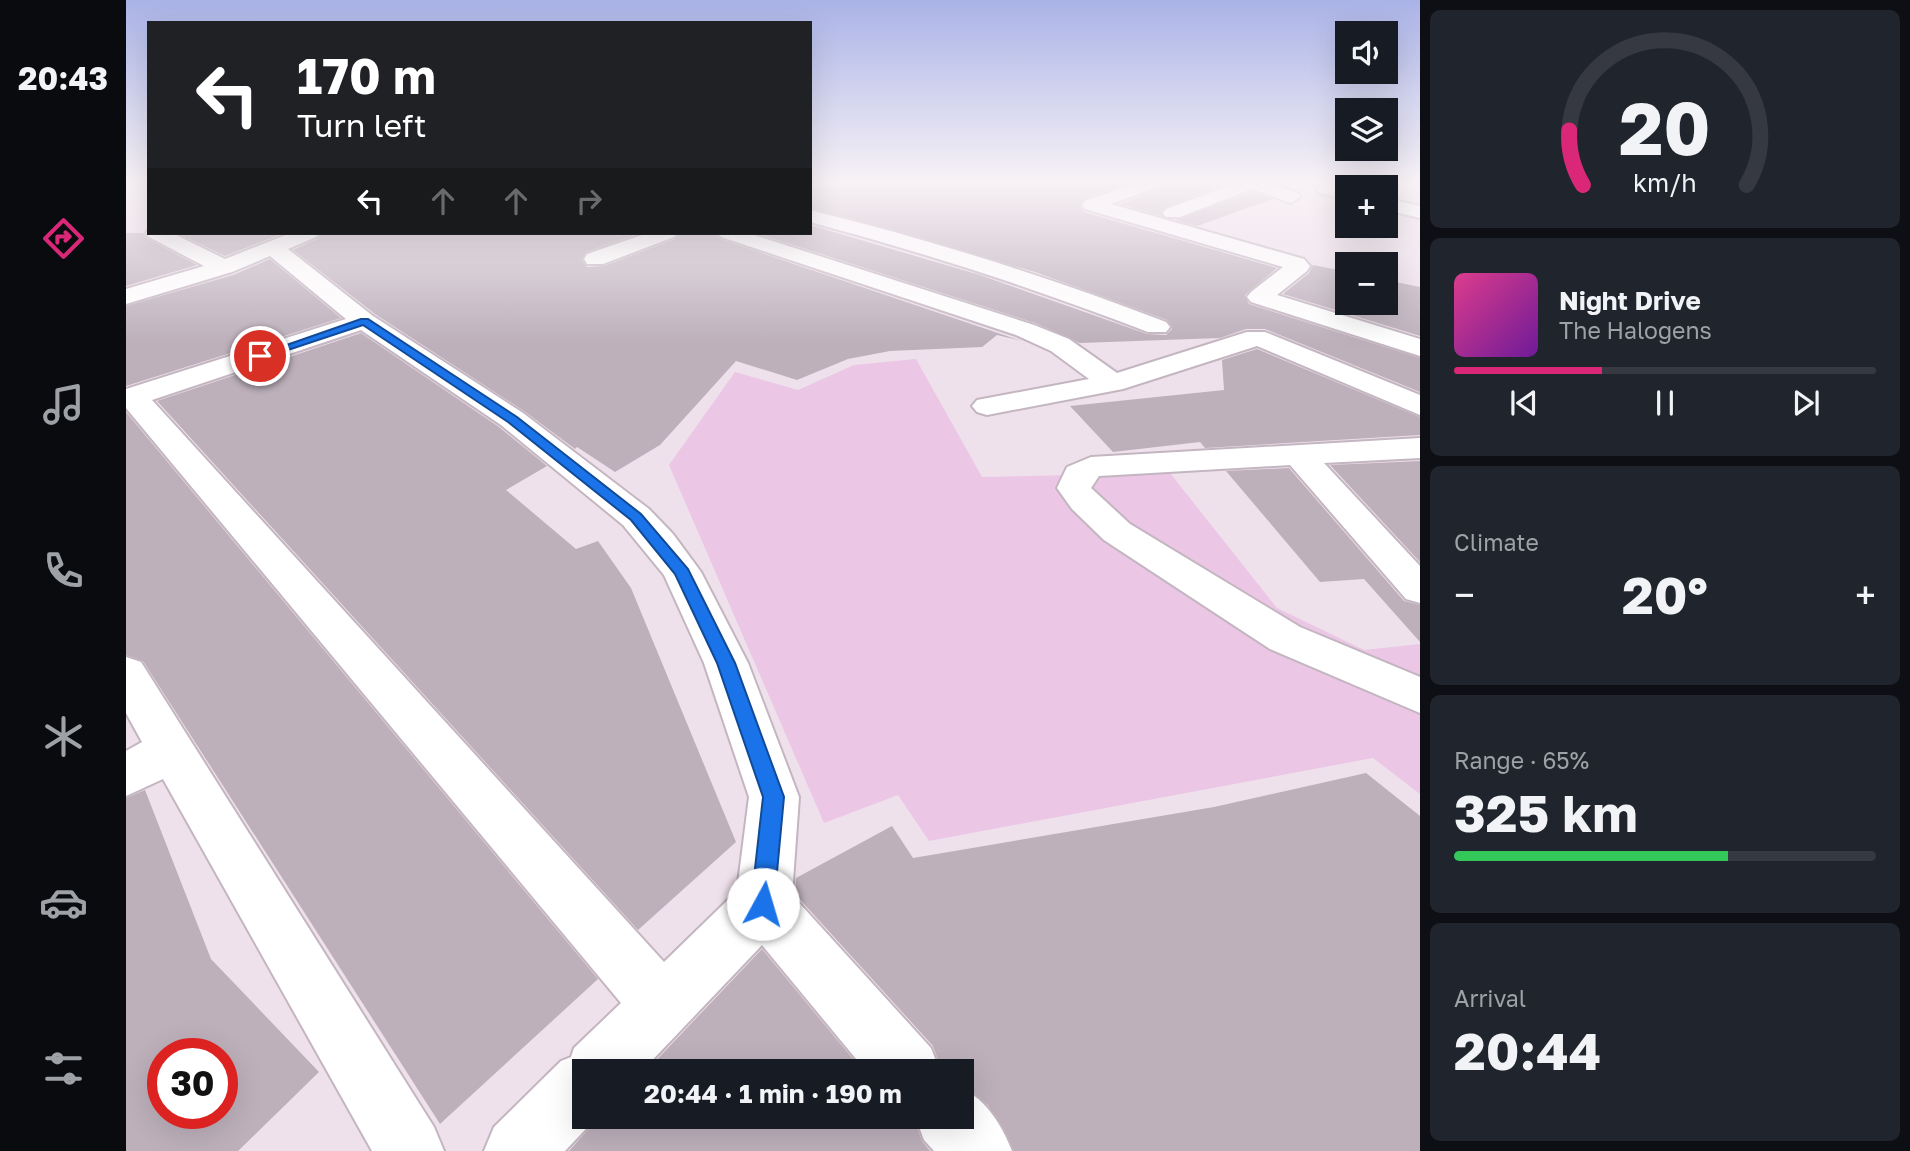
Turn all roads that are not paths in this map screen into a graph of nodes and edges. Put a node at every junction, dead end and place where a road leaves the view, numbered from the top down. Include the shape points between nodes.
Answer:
1 (162, 236) edge
2 (659, 236) edge
3 (736, 236) edge
4 (886, 236) edge
5 (1198, 236) edge
6 (291, 240) edge
7 (595, 259) dead end
8 (224, 267) junction
9 (126, 297) edge
10 (364, 321) junction
11 (1157, 327) dead end
12 (1420, 348) edge
13 (1113, 383) junction
14 (130, 398) edge
15 (987, 405) dead end
16 (1420, 406) edge
17 (1420, 448) edge
18 (1300, 457) junction
19 (1420, 590) edge
20 (126, 674) edge
21 (1420, 696) edge
22 (149, 763) edge
23 (763, 904) junction
24 (662, 1005) junction
25 (609, 1059) edge
26 (898, 1059) edge
27 (572, 1096) edge
28 (959, 1129) edge
29 (410, 1151) edge
30 (518, 1151) edge
31 (978, 1151) edge

1 - 8 street
2 - 7 street
3 - 13 street via 1025,330 1060,345
4 - 11 street via 1061,290
5 - 12 street via 1299,265 1259,297
6 - 8 street
6 - 10 street
8 - 9 street
10 - 14 street
10 - 23 street via 512,419 636,517 682,572 726,663 774,797
13 - 15 street
13 - 16 street via 1256,338
14 - 24 street
17 - 18 street
18 - 19 street
18 - 21 street via 1091,467 1079,474 1074,488 1117,532 1285,638
20 - 22 street
22 - 29 street
23 - 24 street
23 - 26 street
24 - 25 street
27 - 30 street
28 - 31 street

